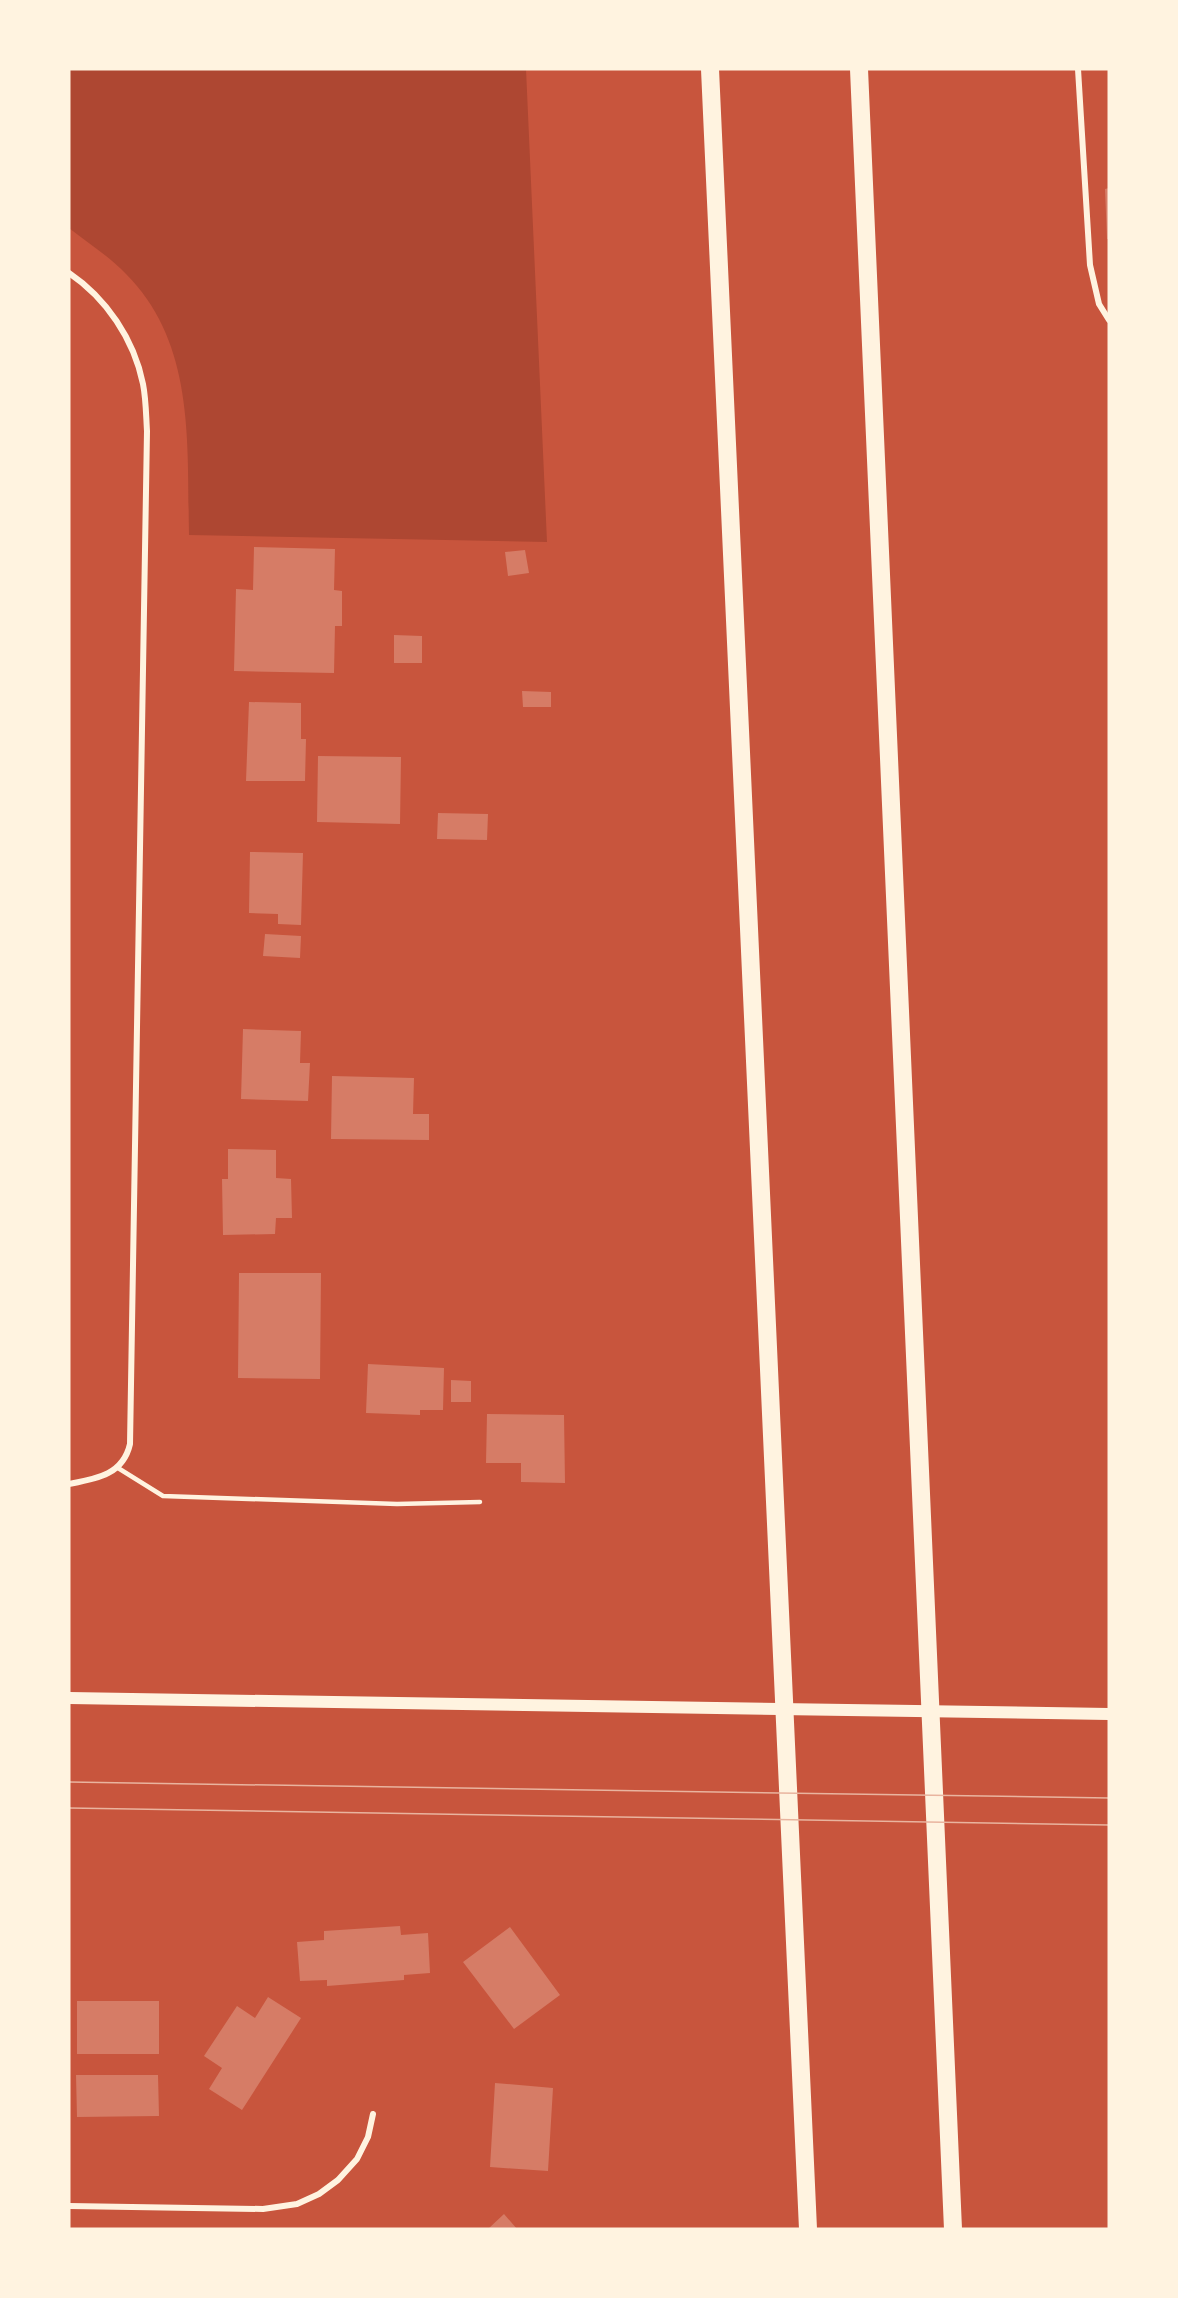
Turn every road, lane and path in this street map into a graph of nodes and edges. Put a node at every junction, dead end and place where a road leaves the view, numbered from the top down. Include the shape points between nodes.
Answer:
1 (710, 69) edge
2 (860, 69) edge
3 (1078, 69) edge
4 (69, 273) edge
5 (1109, 320) edge
6 (118, 1468) junction
7 (69, 1484) edge
8 (480, 1502) dead end
9 (69, 1698) edge
10 (1109, 1714) edge
11 (373, 2114) dead end
12 (69, 2206) edge
13 (808, 2229) edge
14 (953, 2229) edge

1 - 13 highway
2 - 14 highway
3 - 5 street via 1090,265 1099,304
4 - 6 street via 84,283 123,330 143,384 146,411 130,1444
6 - 7 street
6 - 8 lane via 163,1496 396,1504
9 - 10 main road
11 - 12 street via 357,2159 338,2180 297,2204 263,2209

